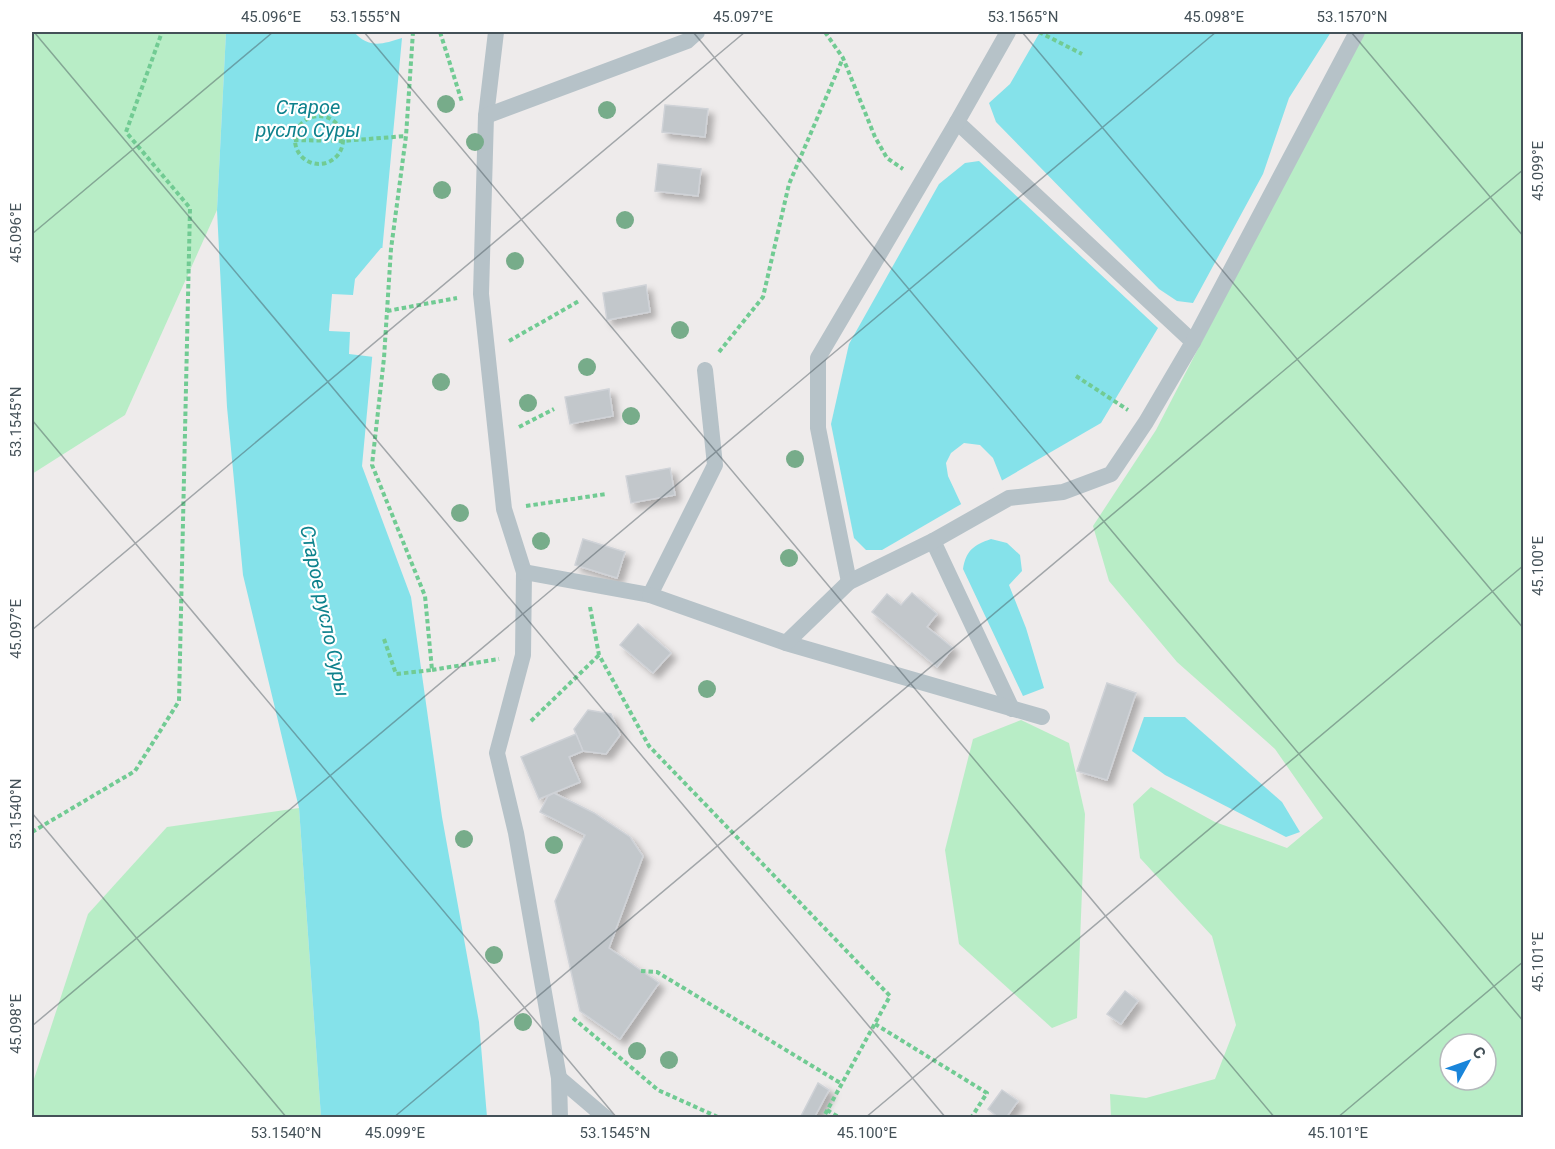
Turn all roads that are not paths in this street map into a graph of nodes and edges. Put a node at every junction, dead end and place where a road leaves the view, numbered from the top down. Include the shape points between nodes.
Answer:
1 (496, 32) edge
2 (697, 32) edge
3 (1008, 32) edge
4 (1357, 32) edge
5 (486, 116) junction
6 (957, 122) junction
7 (1193, 342) junction
8 (705, 370) road end
9 (933, 541) junction
10 (524, 572) junction
11 (849, 582) junction
12 (650, 595) junction
13 (786, 643) junction
14 (1012, 709) junction
15 (1042, 717) dead end
16 (559, 1078) junction
17 (560, 1118) edge
18 (606, 1118) edge

1 - 5 lane
2 - 5 lane via 687,41
3 - 6 lane
4 - 7 lane
5 - 10 lane via 481,294 504,509
6 - 7 lane
6 - 11 lane via 818,358 818,429
7 - 9 lane via 1111,474 1063,492 1009,498
8 - 12 lane via 715,465
9 - 11 lane
9 - 14 lane
10 - 12 lane
10 - 16 lane via 523,655 497,753 516,833
11 - 13 lane
12 - 13 lane
13 - 14 lane
14 - 15 lane
16 - 17 lane
16 - 18 lane

